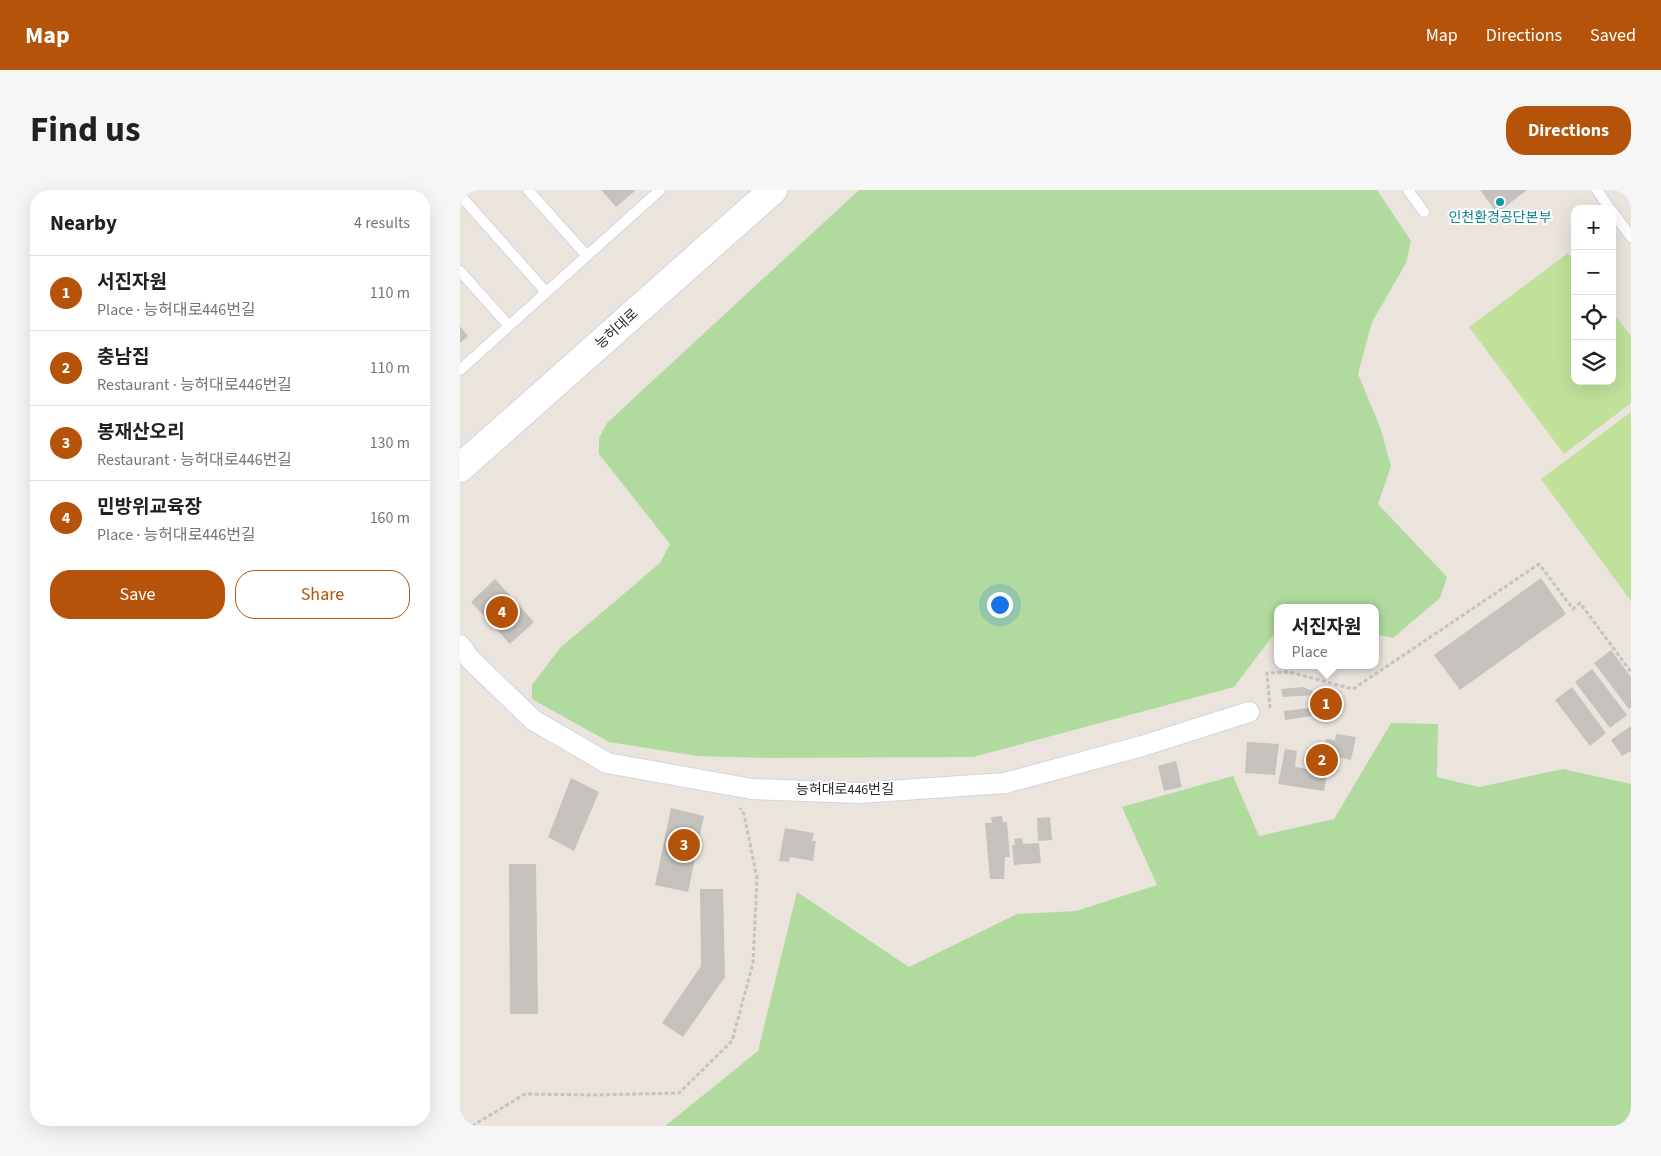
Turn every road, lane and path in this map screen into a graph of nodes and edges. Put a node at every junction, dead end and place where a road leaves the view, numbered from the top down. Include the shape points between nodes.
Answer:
1 (528, 190) edge
2 (660, 190) edge
3 (773, 190) edge
4 (1408, 190) edge
5 (1597, 190) edge
6 (460, 195) edge
7 (1608, 205) edge
8 (1424, 212) dead end
9 (1616, 217) edge
10 (1631, 237) edge
11 (587, 256) junction
12 (460, 270) edge
13 (546, 292) junction
14 (509, 326) junction
15 (460, 370) edge
16 (460, 468) edge
17 (465, 652) edge
18 (1631, 672) edge
19 (1267, 673) dead end
20 (1249, 712) dead end
21 (739, 806) dead end
22 (472, 1126) edge

1 - 11 lane
2 - 11 lane
3 - 16 main road, 능허대로
4 - 8 lane
5 - 7 lane
6 - 13 lane
9 - 10 lane
11 - 13 lane
12 - 14 lane
13 - 14 lane
14 - 15 lane
17 - 20 street, 능허대로446번길 via 534,720 606,763 752,789 859,793 1005,783 1142,746
18 - 19 path via 1580,603 1573,609 1539,564 1353,689 1289,672
21 - 22 path via 744,814 757,878 753,963 732,1041 679,1093 525,1094

